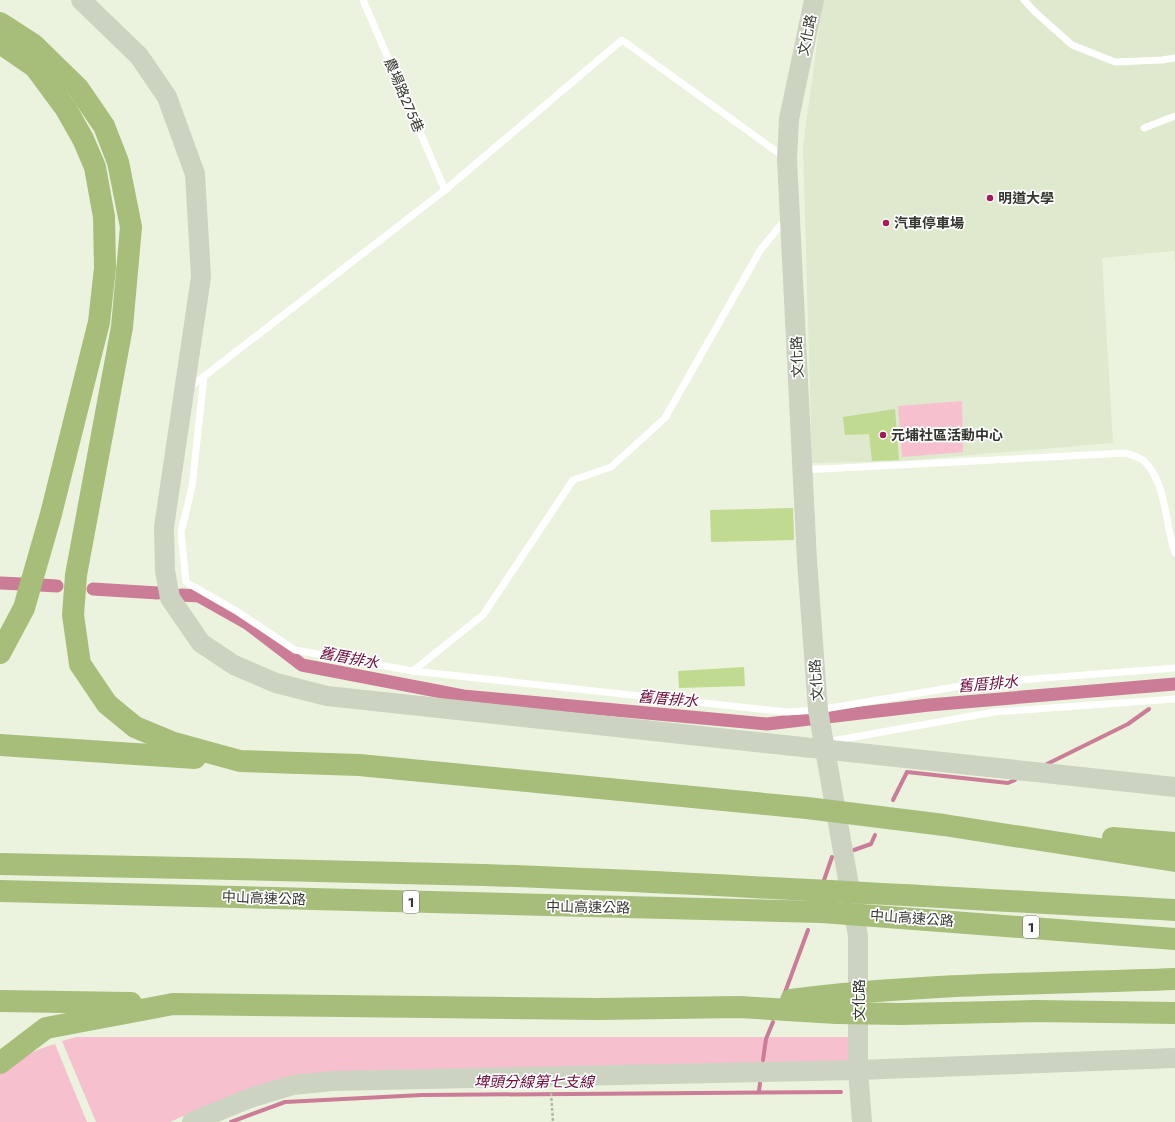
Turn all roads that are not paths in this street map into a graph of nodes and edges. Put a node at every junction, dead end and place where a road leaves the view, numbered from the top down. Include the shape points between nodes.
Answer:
1 (81, 0) edge
2 (363, 0) edge
3 (814, 0) edge
4 (1024, 0) edge
5 (1032, 0) edge
6 (1034, 11) junction
7 (0, 23) edge
8 (0, 43) edge
9 (1175, 58) edge
10 (1175, 116) edge
11 (1144, 128) dead end
12 (787, 159) junction
13 (445, 190) junction
14 (790, 214) junction
15 (204, 376) junction
16 (183, 392) junction
17 (803, 470) junction
18 (1175, 553) edge
19 (0, 653) edge
20 (1175, 668) edge
21 (413, 671) junction
22 (1175, 699) edge
23 (818, 712) junction
24 (823, 743) junction
25 (0, 745) edge
26 (240, 761) junction
27 (1175, 787) edge
28 (944, 825) junction
29 (1175, 843) edge
30 (1175, 861) edge
31 (0, 864) edge
32 (0, 891) edge
33 (889, 906) junction
34 (1175, 910) edge
35 (1175, 939) edge
36 (1175, 979) edge
37 (0, 1001) edge
38 (173, 1004) junction
39 (835, 1004) junction
40 (1175, 1013) edge
41 (1175, 1058) edge
42 (0, 1063) edge
43 (858, 1070) junction
44 (192, 1122) edge
45 (862, 1122) edge

1 - 16 street via 139,56 167,97 195,174 201,277
2 - 13 lane, 農場路275巷
3 - 12 street, 文化路 via 789,119
4 - 6 lane
5 - 6 lane
6 - 9 lane via 1072,45 1115,62
7 - 26 highway via 34,45 78,88 104,126 118,162 131,227 122,327 76,575 73,615 80,664 107,704 135,727 171,742
8 - 19 highway via 35,67 84,139 95,167 104,217 105,268 99,322 51,514 24,608
10 - 11 lane
12 - 13 lane via 622,40
12 - 14 street, 文化路
13 - 15 lane
14 - 17 street, 文化路
14 - 21 lane via 761,249 665,418 611,466 573,480 483,615
15 - 16 lane
15 - 21 lane via 192,487 182,532 186,582 238,612 295,650
16 - 24 street via 164,527 165,571 170,598 201,643 234,665 276,683 327,696
17 - 18 lane via 1126,453 1145,461 1156,478
17 - 23 street, 文化路
20 - 23 lane via 979,683
21 - 23 lane via 787,712
22 - 24 lane via 994,712
23 - 24 street, 文化路
24 - 27 street
24 - 43 street, 文化路 via 858,936
25 - 26 highway
26 - 28 highway via 359,765 807,808
28 - 29 highway
28 - 30 highway
31 - 33 highway, 中山高速公路 / 1 via 484,875 816,889
32 - 33 highway, 中山高速公路 / 1 via 822,912
33 - 34 highway, 中山高速公路 / 1
33 - 35 highway, 中山高速公路 / 1
36 - 39 highway via 989,984 885,990
37 - 38 highway
38 - 39 highway via 590,1009
38 - 42 highway via 46,1028
39 - 40 highway via 900,1014 1036,1011
41 - 43 street
43 - 44 street via 332,1081 293,1085 250,1098
43 - 45 street, 文化路

